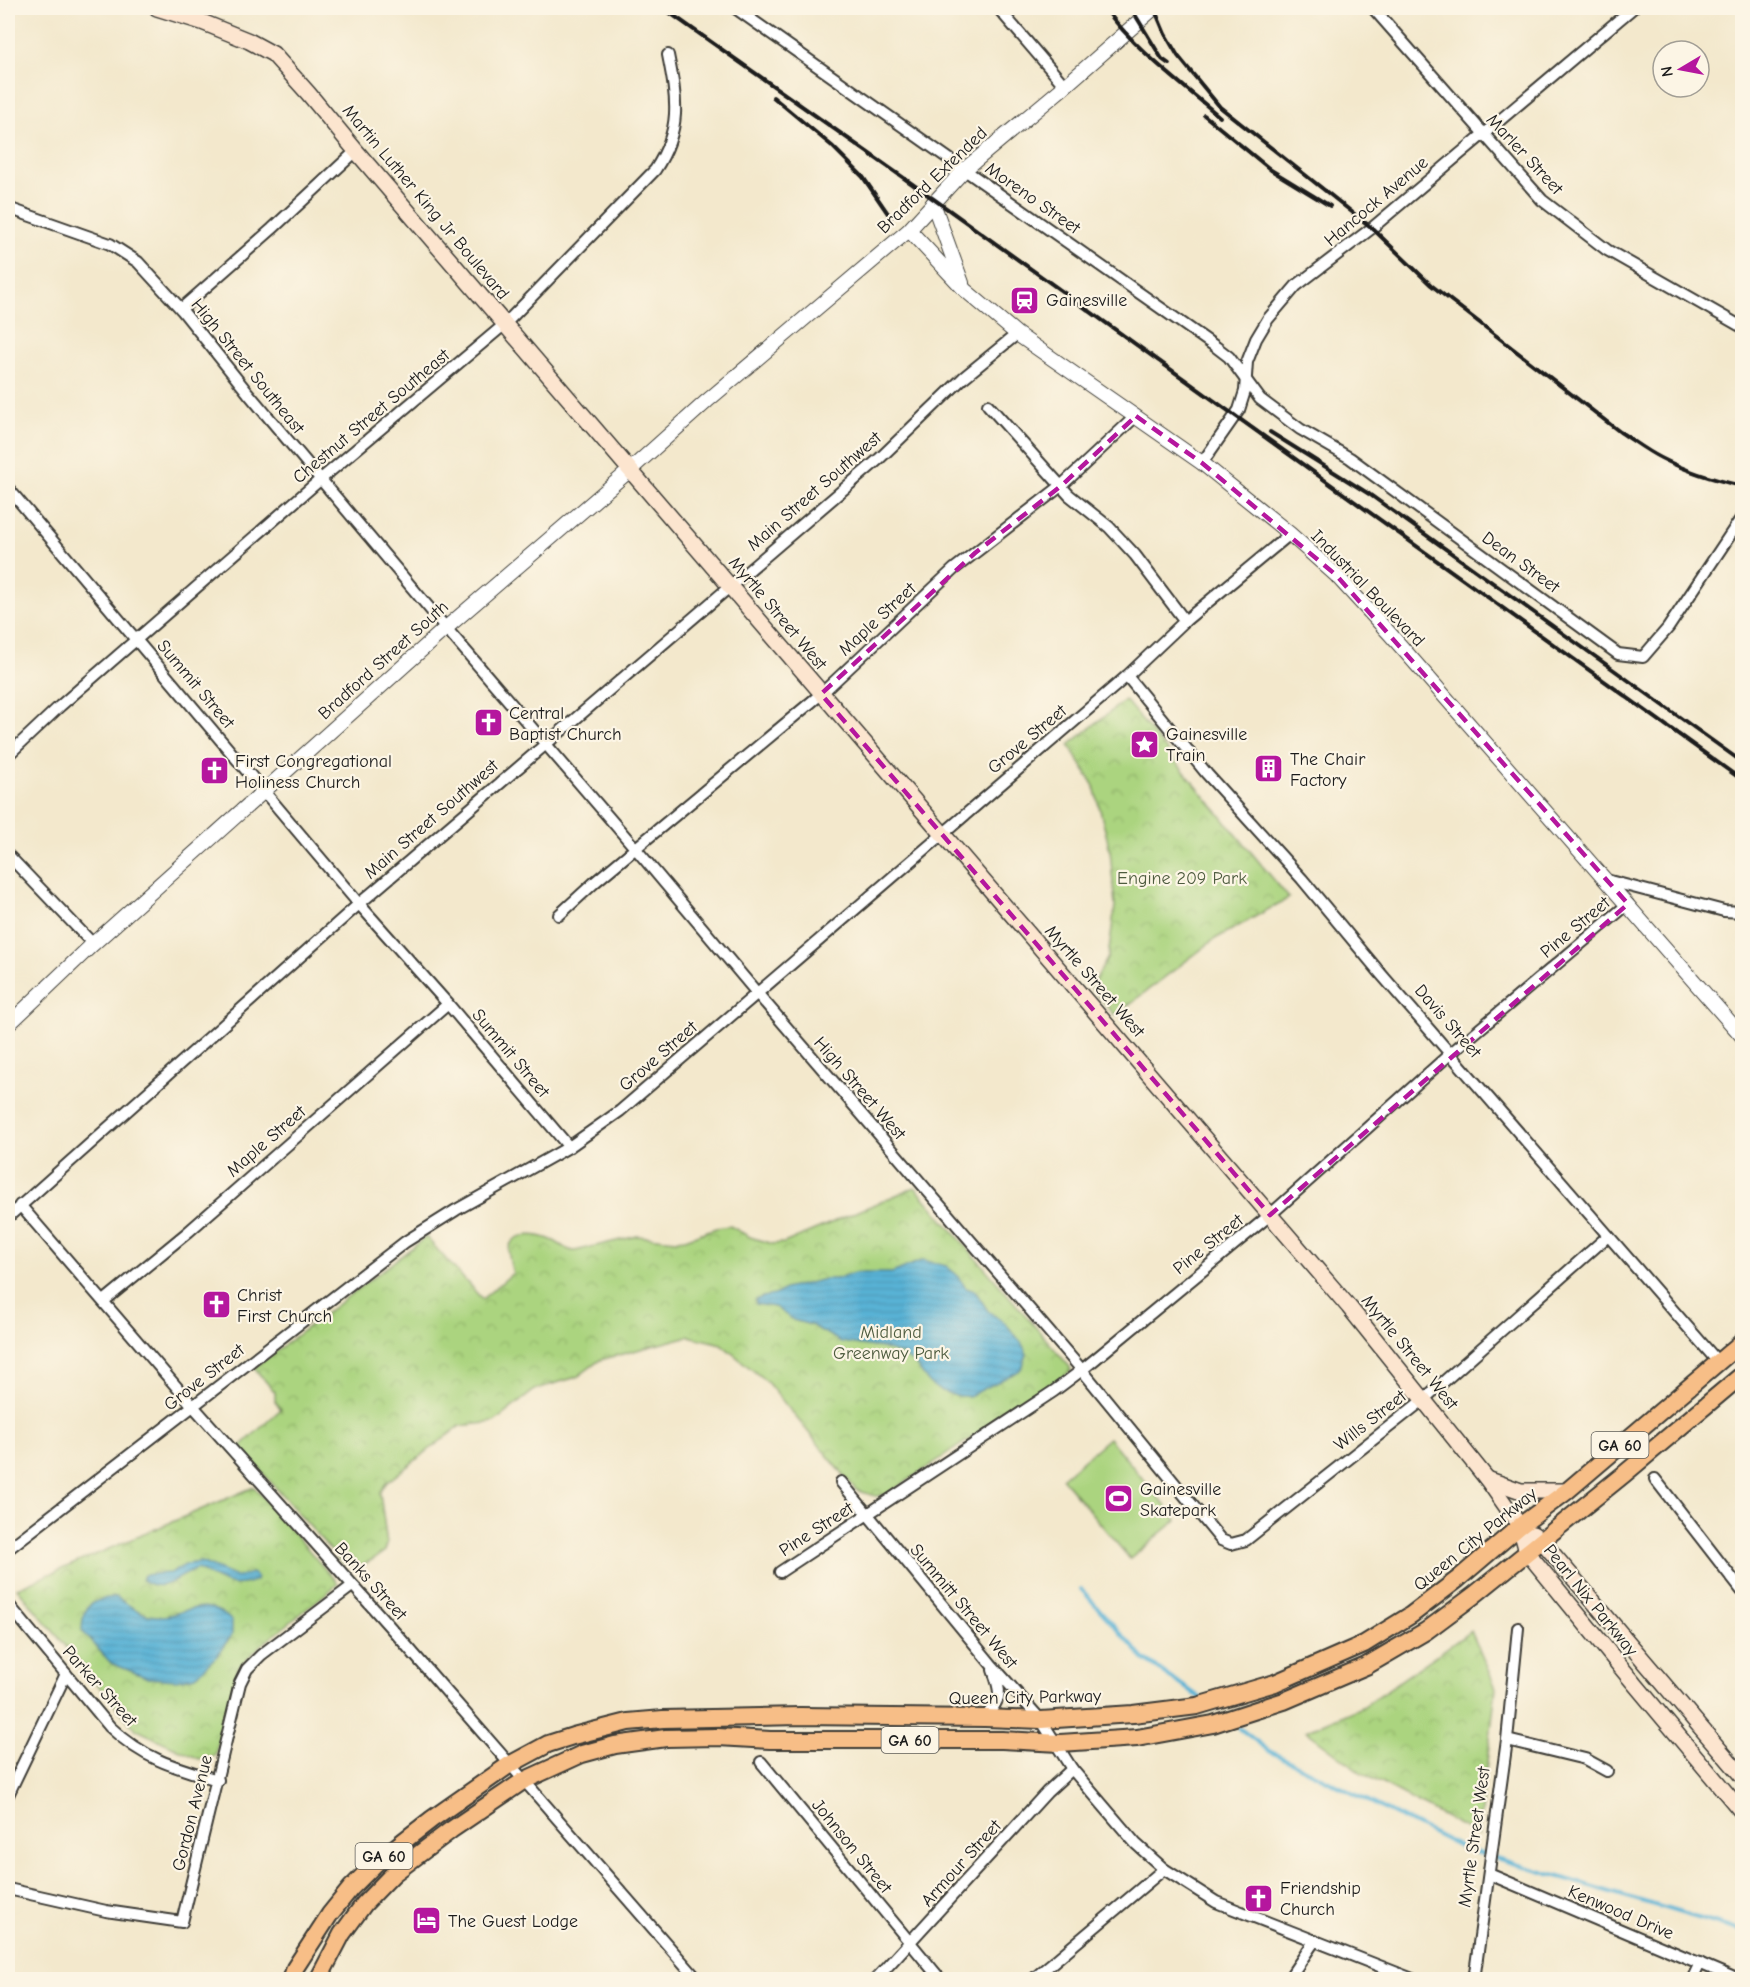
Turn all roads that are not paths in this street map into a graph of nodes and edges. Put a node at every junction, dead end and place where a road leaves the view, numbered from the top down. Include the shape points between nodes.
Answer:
1 (157, 8) edge
2 (735, 8) edge
3 (998, 8) edge
4 (1154, 8) edge
5 (1373, 8) edge
6 (1633, 8) edge
7 (668, 55) dead end
8 (1065, 86) junction
9 (1482, 133) junction
10 (356, 151) junction
11 (964, 170) junction
12 (933, 203) junction
13 (8, 208) edge
14 (909, 230) junction
15 (965, 290) junction
16 (181, 309) junction
17 (505, 324) junction
18 (1743, 327) edge
19 (790, 332) joint
20 (1017, 334) junction
21 (1246, 381) junction
22 (988, 405) dead end
23 (1136, 416) junction
24 (1202, 463) junction
25 (630, 470) junction
26 (321, 479) junction
27 (1061, 486) junction
28 (8, 488) edge
29 (1743, 517) edge
30 (1290, 534) junction
31 (729, 586) junction
32 (1185, 621) junction
33 (446, 628) junction
34 (137, 639) junction
35 (1127, 676) junction
36 (821, 694) junction
37 (544, 744) junction
38 (8, 755) edge
39 (264, 790) junction
40 (943, 833) junction
41 (636, 849) junction
42 (8, 855) edge
43 (1606, 880) junction
44 (359, 904) junction
45 (1628, 904) junction
46 (1743, 912) edge
47 (559, 915) dead end
48 (93, 945) junction
49 (757, 993) junction
50 (448, 1004) junction
51 (8, 1025) edge
52 (1742, 1034) edge
53 (1451, 1053) junction
54 (569, 1147) junction
55 (20, 1205) junction
56 (1270, 1215) junction
57 (8, 1217) edge
58 (1608, 1236) junction
59 (104, 1301) junction
60 (1743, 1342) edge
61 (1718, 1362) junction
62 (1083, 1370) junction
63 (1740, 1382) edge
64 (1423, 1400) junction
65 (193, 1406) junction
66 (1487, 1479) junction
67 (1655, 1479) dead end
68 (841, 1482) dead end
69 (1567, 1491) junction
70 (867, 1515) junction
71 (1520, 1526) junction
72 (1257, 1530) joint
73 (1541, 1540) junction
74 (8, 1549) edge
75 (1527, 1552) junction
76 (780, 1572) dead end
77 (352, 1586) junction
78 (1743, 1591) edge
79 (8, 1604) edge
80 (1518, 1628) dead end
81 (991, 1664) junction
82 (66, 1674) junction
83 (985, 1718) junction
84 (1041, 1720) junction
85 (1508, 1740) junction
86 (1056, 1742) junction
87 (761, 1762) dead end
88 (509, 1765) junction
89 (1072, 1769) junction
90 (1607, 1772) dead end
91 (1743, 1776) edge
92 (218, 1780) junction
93 (523, 1781) junction
94 (8, 1795) edge
95 (1743, 1812) edge
96 (1164, 1869) junction
97 (1489, 1874) junction
98 (8, 1889) edge
99 (1315, 1940) junction
100 (910, 1943) junction
101 (1700, 1963) junction
102 (291, 1980) edge
103 (318, 1980) edge
104 (698, 1980) edge
105 (875, 1980) edge
106 (940, 1980) edge
107 (1032, 1980) edge
108 (1288, 1980) edge
109 (1414, 1980) edge
110 (1473, 1980) edge
111 (1692, 1980) edge
112 (1739, 1980) edge

1 - 10 main road, Martin Luther King Jr Boulevard via 202,22 273,54
2 - 11 street, Moreno Street
3 - 8 street
4 - 8 street, Bradford Extended
5 - 9 street, Marler Street
6 - 9 street, Hancock Avenue
7 - 17 street, Chestnut Street Southeast via 676,94 675,122 661,161
8 - 11 street, Bradford Extended
9 - 18 street, Marler Street via 1542,200 1607,250
9 - 21 street, Hancock Avenue via 1372,228 1296,286 1256,339 1247,363
10 - 16 street
10 - 17 main road, Martin Luther King Jr Boulevard
11 - 12 street, Bradford Extended
11 - 21 street, Moreno Street via 1216,347 1229,357
12 - 14 street, Bradford Extended
12 - 15 street
13 - 16 street, High Street Southeast via 110,244 138,262
14 - 15 street, Industrial Boulevard
14 - 19 street, Bradford Extended
15 - 20 street, Industrial Boulevard
16 - 26 street, High Street Southeast
17 - 25 main road, Martin Luther King Jr Boulevard
17 - 26 street, Chestnut Street Southeast
19 - 25 street, Bradford Street South
20 - 23 street, Industrial Boulevard
20 - 31 street, Main Street Southwest via 963,378 879,459
21 - 24 street, Hancock Avenue via 1239,410
21 - 29 street, Dean Street via 1260,399 1300,429 1350,458 1618,654 1643,657 1668,628
22 - 27 street
23 - 24 street, Industrial Boulevard
23 - 27 street, Maple Street
24 - 30 street, Industrial Boulevard
25 - 31 main road, Myrtle Street West
25 - 33 street, Bradford Street South
26 - 33 street, High Street Southeast
26 - 34 street, Chestnut Street Southeast
27 - 32 street via 1135,555
27 - 36 street, Maple Street via 954,570
28 - 34 street, Summit Street
30 - 32 street, Grove Street
30 - 43 street, Industrial Boulevard via 1336,575 1390,634
31 - 36 main road, Myrtle Street West
31 - 37 street, Main Street Southwest
32 - 35 street, Grove Street
33 - 37 street, High Street West
33 - 39 street, Bradford Street South
34 - 38 street, Chestnut Street Southeast
34 - 39 street, Summit Street
35 - 40 street, Grove Street
35 - 53 street, Davis Street via 1207,774
36 - 40 main road, Myrtle Street West
36 - 41 street, Maple Street
37 - 41 street, High Street West
37 - 44 street, Main Street Southwest
39 - 44 street, Summit Street
39 - 48 street, Bradford Street South
40 - 49 street, Grove Street
40 - 56 main road, Myrtle Street West
41 - 47 street, Maple Street
41 - 49 street, High Street West
42 - 48 street
43 - 45 street, Industrial Boulevard
43 - 46 street via 1724,911
44 - 50 street, Summit Street
44 - 55 street, Main Street Southwest
45 - 52 street, Industrial Boulevard
45 - 53 street, Pine Street
48 - 51 street, Bradford Street South
49 - 54 street, Grove Street via 620,1111
49 - 62 street, High Street West
50 - 54 street, Summit Street
50 - 59 street, Maple Street
53 - 56 street, Pine Street
53 - 58 street, Davis Street
54 - 65 street, Grove Street via 405,1242
55 - 57 street, Main Street Southwest
55 - 59 street, Banks Street
56 - 62 street, Pine Street
56 - 64 main road, Myrtle Street West
58 - 61 street, Davis Street
58 - 64 street, Wills Street
59 - 65 street, Banks Street
60 - 61 main road, Queen City Parkway / GA 60
61 - 63 main road, Davis Street
61 - 69 main road, Queen City Parkway / GA 60
62 - 70 street, Pine Street
62 - 72 street, High Street West via 1221,1540 1231,1544 1246,1540
63 - 73 main road, GA 60
64 - 66 main road, Myrtle Street West
64 - 72 street, Wills Street
65 - 74 street, Grove Street
65 - 77 street, Banks Street
66 - 69 main road via 1521,1491
66 - 71 main road, Myrtle Street West
67 - 78 street
68 - 70 street, Summitt Street West
69 - 71 main road, Queen City Parkway / GA 60
70 - 76 street, Pine Street
70 - 81 street, Summitt Street West
71 - 73 main road, Pearl Nix Parkway
71 - 75 main road, Pearl Nix Parkway
71 - 84 main road, Queen City Parkway / GA 60 via 1411,1615 1364,1644 1275,1683 1197,1706
73 - 75 main road, GA 60
73 - 91 main road, Pearl Nix Parkway
75 - 86 main road, GA 60 via 1426,1631 1366,1666 1284,1701 1196,1728 1137,1738
75 - 95 main road, Pearl Nix Parkway
77 - 88 street, Banks Street
77 - 92 street, Gordon Avenue via 273,1644 247,1669 240,1683
79 - 82 street, Parker Street
80 - 85 street, Myrtle Street West
81 - 83 street via 1000,1690
81 - 84 street, Summitt Street West
82 - 92 street, Parker Street via 110,1726 137,1750 170,1766
82 - 94 street
83 - 84 main road, Queen City Parkway / GA 60
83 - 88 main road, Queen City Parkway / GA 60 via 711,1717 628,1722 548,1744
84 - 86 street, Summitt Street West
85 - 90 street via 1584,1759
85 - 97 street, Myrtle Street West
86 - 89 street, Summitt Street West
86 - 93 main road, GA 60 via 666,1738 582,1754
87 - 100 street, Johnson Street
88 - 93 street, Banks Street
88 - 102 main road, Queen City Parkway / GA 60 via 378,1861 330,1914
89 - 96 street, Summitt Street West via 1136,1844
89 - 100 street, Armour Street
92 - 98 street, Gordon Avenue via 182,1923
93 - 103 main road, GA 60 via 394,1873 342,1934
93 - 104 street, Banks Street
96 - 99 street, Summitt Street West via 1216,1902
96 - 107 street
97 - 101 street, Kenwood Drive
97 - 110 street, Myrtle Street West
99 - 108 street
99 - 109 street, Summitt Street West
100 - 105 street, Armour Street
100 - 106 street, Johnson Street
101 - 111 street
101 - 112 street, Kenwood Drive

